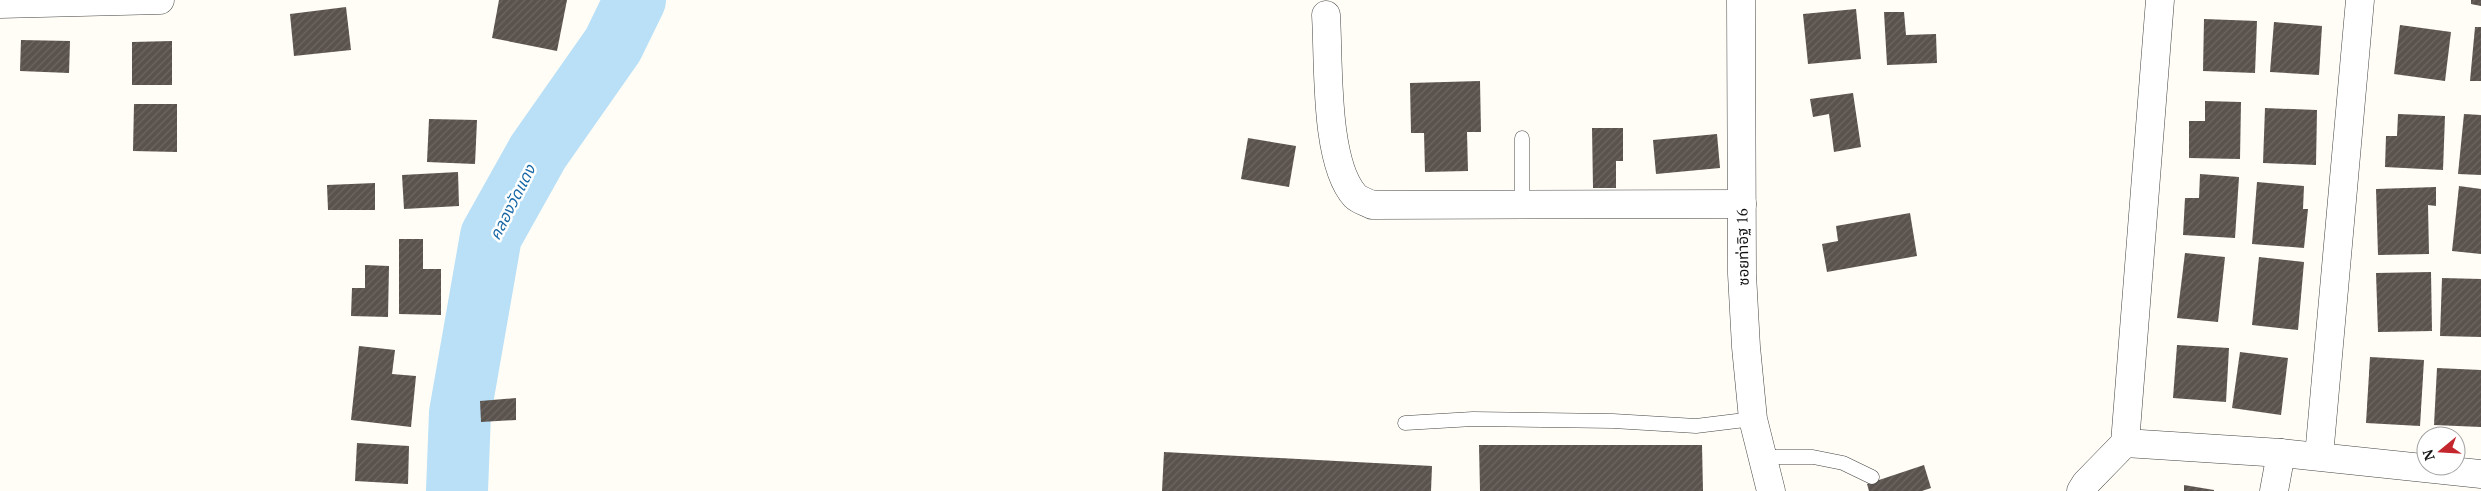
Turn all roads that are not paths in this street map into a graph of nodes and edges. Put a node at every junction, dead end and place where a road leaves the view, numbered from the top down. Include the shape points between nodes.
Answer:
1 (160, 0) edge
2 (1741, 0) edge
3 (2160, 0) edge
4 (2360, 0) edge
5 (0, 4) edge
6 (1326, 15) dead end
7 (1522, 138) dead end
8 (1742, 204) junction
9 (1522, 205) junction
10 (1753, 419) junction
11 (1405, 423) dead end
12 (2125, 443) junction
13 (2281, 453) junction
14 (2319, 456) junction
15 (1762, 457) junction
16 (2481, 474) edge
17 (1872, 477) dead end
18 (1771, 491) edge
19 (2081, 491) edge
20 (2274, 491) edge

1 - 5 street
2 - 8 street, ซอยท่าอิฐ 16
3 - 12 street
4 - 14 street
6 - 9 street via 1333,148 1343,178 1356,197 1372,205
7 - 9 lane
8 - 9 street
8 - 10 street, ซอยท่าอิฐ 16 via 1742,274
10 - 11 lane via 1696,426 1473,419
10 - 15 street, ซอยท่าอิฐ 16
12 - 13 street
12 - 19 street
13 - 14 street
13 - 20 street
14 - 16 street
15 - 17 lane via 1813,457 1843,463
15 - 18 street, ซอยท่าอิฐ 16

